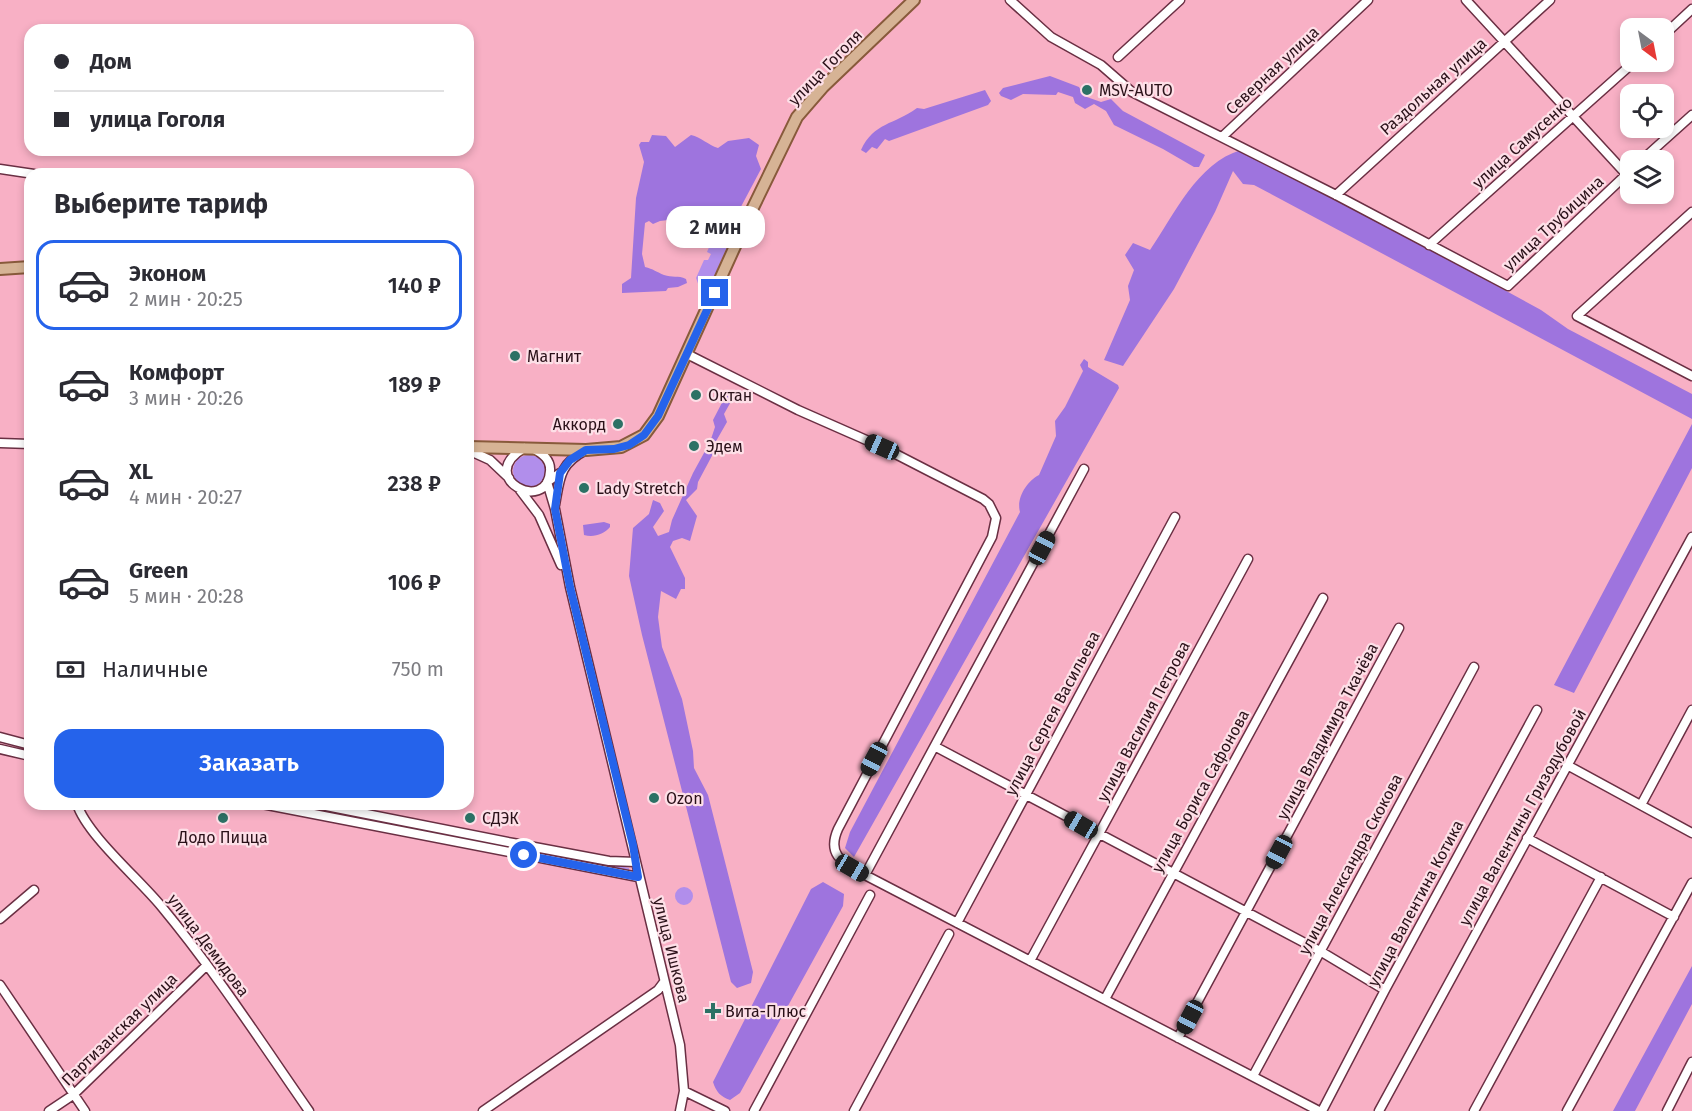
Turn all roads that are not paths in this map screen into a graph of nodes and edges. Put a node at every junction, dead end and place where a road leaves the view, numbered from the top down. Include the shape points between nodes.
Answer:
1 (914, 0) edge
2 (1180, 0) edge
3 (1368, 0) edge
4 (1466, 0) edge
5 (1550, 0) edge
6 (1016, 2) edge
7 (1692, 9) edge
8 (1674, 26) edge
9 (1505, 41) junction
10 (1118, 57) dead end
11 (1623, 72) edge
12 (1692, 115) edge
13 (1574, 117) junction
14 (1222, 137) junction
15 (1653, 150) edge
16 (1620, 164) edge
17 (0, 169) edge
18 (24, 173) edge
19 (1620, 181) edge
20 (1336, 195) junction
21 (1692, 212) edge
22 (1429, 245) junction
23 (24, 267) edge
24 (0, 269) edge
25 (687, 354) junction
26 (1692, 376) edge
27 (0, 443) edge
28 (24, 444) edge
29 (529, 448) junction
30 (474, 449) edge
31 (586, 450) junction
32 (474, 452) edge
33 (1084, 469) dead end
34 (560, 473) junction
35 (508, 478) junction
36 (547, 482) junction
37 (520, 490) junction
38 (555, 509) junction
39 (1175, 517) dead end
40 (1692, 537) edge
41 (1248, 559) dead end
42 (570, 587) junction
43 (1323, 598) dead end
44 (1399, 628) dead end
45 (1474, 667) dead end
46 (1537, 710) dead end
47 (1692, 710) edge
48 (0, 737) edge
49 (24, 743) edge
50 (936, 747) junction
51 (0, 749) edge
52 (24, 755) edge
53 (1567, 765) junction
54 (1025, 793) junction
55 (1641, 805) junction
56 (80, 810) edge
57 (293, 810) edge
58 (346, 810) edge
59 (1692, 833) edge
60 (1099, 835) junction
61 (1527, 838) junction
62 (636, 862) junction
63 (1172, 873) junction
64 (865, 875) junction
65 (638, 877) junction
66 (1601, 877) junction
67 (1692, 883) edge
68 (34, 890) dead end
69 (870, 895) dead end
70 (1246, 913) junction
71 (1674, 917) junction
72 (0, 919) edge
73 (957, 923) junction
74 (949, 934) dead end
75 (1320, 951) junction
76 (1030, 961) junction
77 (207, 965) junction
78 (664, 982) junction
79 (0, 985) edge
80 (1385, 990) junction
81 (1105, 999) junction
82 (1178, 1038) junction
83 (1692, 1062) edge
84 (1253, 1076) junction
85 (684, 1091) junction
86 (73, 1095) junction
87 (50, 1111) edge
88 (85, 1111) edge
89 (309, 1111) edge
90 (483, 1111) edge
91 (680, 1111) edge
92 (725, 1111) edge
93 (754, 1111) edge
94 (854, 1111) edge
95 (1320, 1111) edge
96 (1379, 1111) edge
97 (1474, 1111) edge
98 (1567, 1111) edge
99 (1667, 1111) edge

1 - 25 main road, улица Гоголя via 797,117
2 - 10 street
3 - 14 street, Северная улица
4 - 9 street
5 - 9 street, Раздольная улица
6 - 14 street via 1051,37 1101,65 1132,92
7 - 8 street
9 - 13 street
9 - 20 street, Раздольная улица
11 - 13 street, улица Самусенко
12 - 15 street
13 - 16 street
13 - 22 street, улица Самусенко
14 - 20 street
17 - 18 street
19 - 22 street, улица Трубицина via 1508,286
20 - 22 street
21 - 26 street via 1577,316
23 - 24 main road
25 - 31 main road, улица Гоголя via 658,416 644,435 621,447
25 - 64 street via 882,447 983,499 994,512 992,537 833,839 840,860
27 - 28 street
29 - 30 main road, улица Гоголя
29 - 31 main road, улица Гоголя
29 - 35 street via 509,461
29 - 36 street via 548,461
31 - 34 street via 570,460
32 - 35 street via 490,460
33 - 50 street
34 - 36 street
34 - 38 street
35 - 37 street
36 - 37 street via 532,492
36 - 38 street, улица Ишкова
37 - 42 street, улица Ишкова via 539,515
38 - 42 street, улица Ишкова
39 - 54 street, улица Сергея Васильева
40 - 53 street, улица Валентины Гризодубовой
41 - 60 street, улица Василия Петрова
42 - 62 street, улица Ишкова
43 - 63 street, улица Бориса Сафонова
44 - 70 street, улица Владимира Ткачёва
45 - 75 street, улица Александра Скокова
46 - 80 street, улица Валентина Котика
47 - 55 street
48 - 49 street
50 - 54 street
50 - 64 street
51 - 52 street
53 - 55 street
53 - 61 street, улица Валентины Гризодубовой
54 - 60 street
54 - 73 street, улица Сергея Васильева
55 - 59 street
56 - 77 street, улица Демидова via 85,823 160,905
57 - 65 street
58 - 62 street via 609,861
60 - 63 street
60 - 76 street, улица Василия Петрова
61 - 66 street
61 - 96 street, улица Валентины Гризодубовой
62 - 65 street, улица Ишкова
63 - 70 street
63 - 81 street, улица Бориса Сафонова
64 - 73 street
65 - 78 street, улица Ишкова
66 - 71 street
66 - 97 street
67 - 71 street
68 - 72 street
69 - 93 street
70 - 75 street
70 - 82 street, улица Владимира Ткачёва
71 - 98 street
73 - 76 street
74 - 94 street
75 - 80 street
75 - 84 street, улица Александра Скокова
76 - 81 street
77 - 86 street, Партизанская улица
77 - 89 street, улица Демидова
78 - 85 street, улица Ишкова via 680,1045
78 - 90 street via 658,990
79 - 86 street
80 - 95 street, улица Валентина Котика
81 - 82 street
82 - 84 street
83 - 99 street
84 - 95 street
85 - 91 street, улица Ишкова
85 - 92 street
86 - 87 street, Партизанская улица
86 - 88 street

